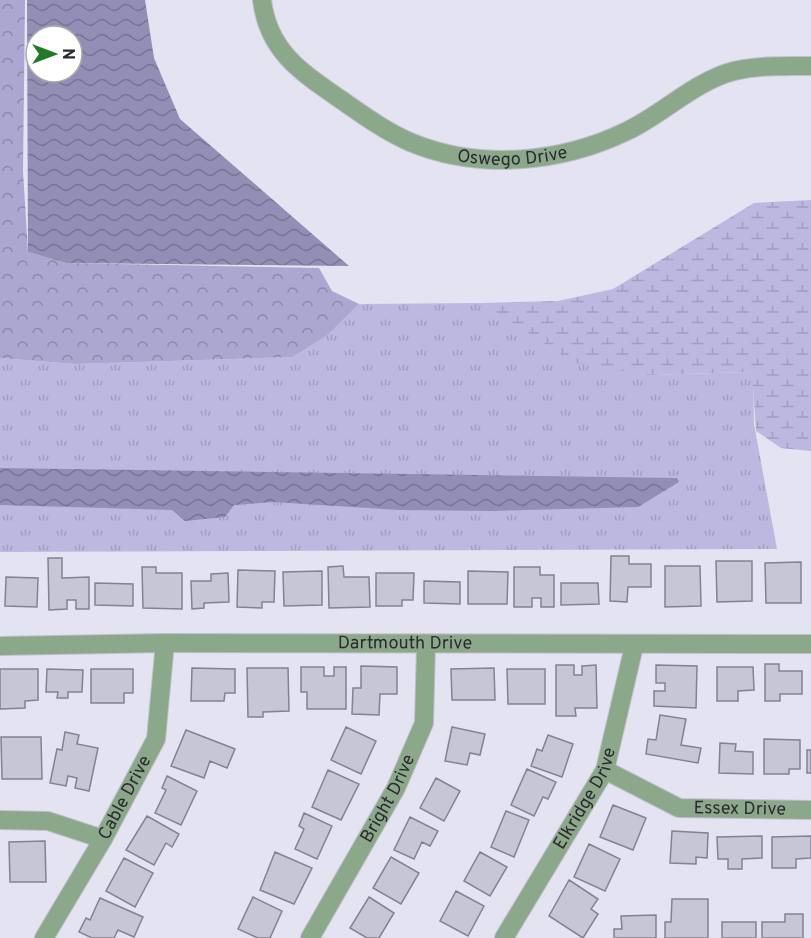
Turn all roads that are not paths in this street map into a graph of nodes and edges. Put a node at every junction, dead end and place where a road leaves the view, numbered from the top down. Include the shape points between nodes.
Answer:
1 (262, 0) edge
2 (811, 66) edge
3 (165, 643) junction
4 (426, 645) junction
5 (811, 645) edge
6 (0, 646) edge
7 (634, 646) junction
8 (605, 770) junction
9 (811, 810) edge
10 (0, 820) edge
11 (103, 839) junction
12 (44, 938) edge
13 (310, 938) edge
14 (504, 938) edge

1 - 2 street, Oswego Drive via 270,32 283,55 312,80 411,142 471,157 539,159 570,152 627,132 731,72 756,67
3 - 4 street, Dartmouth Drive
3 - 6 street, Dartmouth Drive
3 - 11 street, Cable Drive via 156,739
4 - 7 street, Dartmouth Drive
4 - 13 street, Bright Drive via 424,723 396,788
5 - 7 street, Dartmouth Drive
7 - 8 street, Elkridge Drive
8 - 9 street, Essex Drive via 679,808
8 - 14 street, Elkridge Drive
10 - 11 street via 48,821
11 - 12 street, Cable Drive

